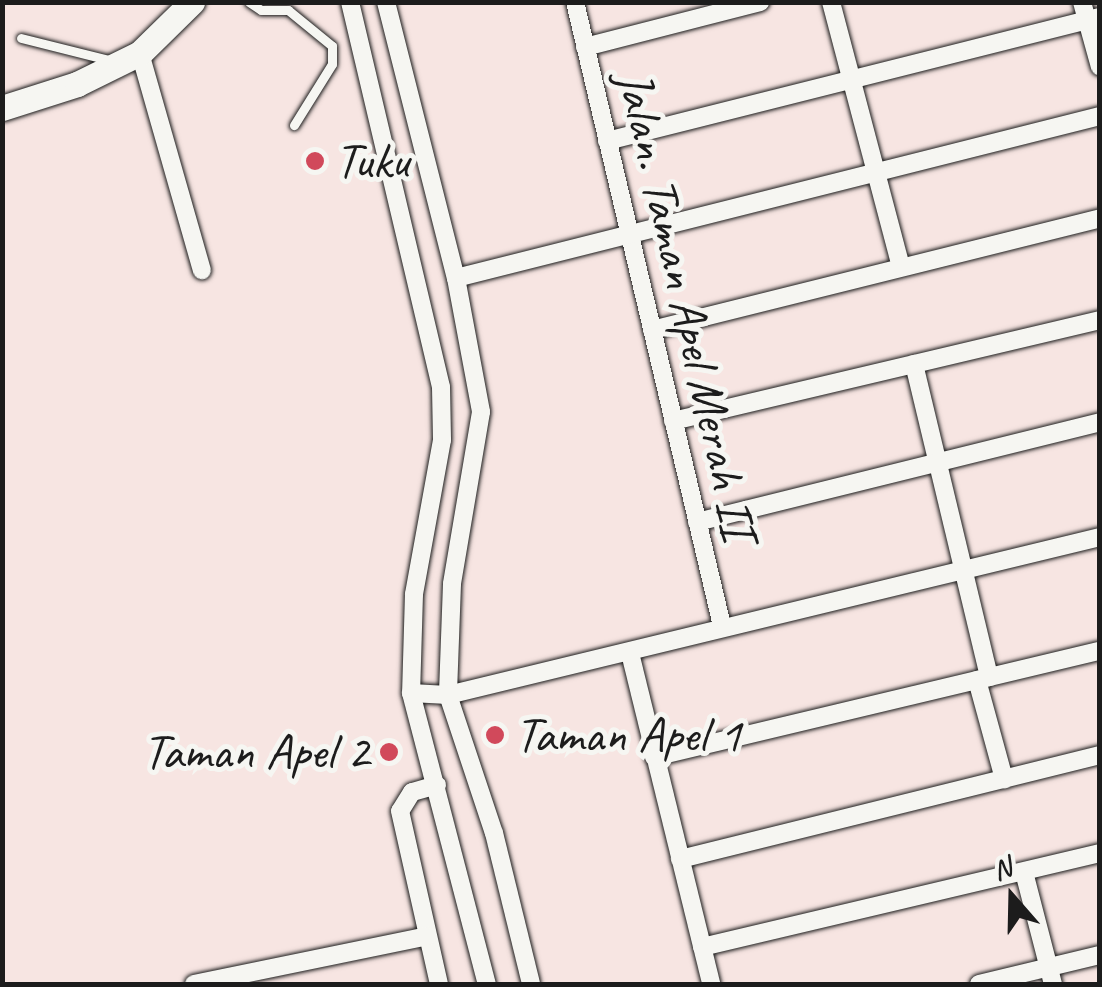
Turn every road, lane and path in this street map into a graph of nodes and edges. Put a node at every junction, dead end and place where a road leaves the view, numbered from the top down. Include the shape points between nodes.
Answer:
1 (192, 2) edge
2 (249, 2) edge
3 (350, 2) edge
4 (386, 2) edge
5 (575, 2) edge
6 (760, 2) edge
7 (831, 2) edge
8 (1090, 13) edge
9 (21, 38) dead end
10 (585, 47) junction
11 (130, 59) junction
12 (1100, 67) edge
13 (851, 78) junction
14 (2, 108) edge
15 (1100, 116) edge
16 (294, 125) dead end
17 (607, 141) junction
18 (874, 172) junction
19 (1100, 218) edge
20 (630, 237) junction
21 (901, 267) junction
22 (202, 270) dead end
23 (456, 278) junction
24 (1100, 320) edge
25 (652, 330) junction
26 (914, 364) junction
27 (673, 420) junction
28 (1100, 422) edge
29 (941, 461) junction
30 (697, 522) junction
31 (1100, 537) edge
32 (968, 570) junction
33 (722, 626) junction
34 (1100, 650) edge
35 (630, 653) junction
36 (983, 678) junction
37 (411, 693) junction
38 (448, 694) junction
39 (1100, 755) edge
40 (654, 757) junction
41 (1004, 779) junction
42 (437, 785) junction
43 (1100, 853) edge
44 (680, 859) junction
45 (1024, 872) junction
46 (427, 936) junction
47 (702, 947) junction
48 (1100, 955) edge
49 (1051, 976) edge
50 (194, 984) edge
51 (438, 984) edge
52 (486, 984) edge
53 (530, 984) edge
54 (711, 984) edge
55 (978, 984) edge

1 - 11 main road
2 - 16 lane via 261,10 288,10 332,46 332,64
3 - 37 street via 441,387 442,440 414,594
4 - 23 street
5 - 10 street, Jalan. Taman Apel Merah II
6 - 10 street
7 - 13 street
8 - 12 street
8 - 13 street
9 - 11 lane
10 - 17 street, Jalan. Taman Apel Merah II
11 - 14 main road
11 - 22 street
13 - 17 street
13 - 18 street
15 - 18 street
17 - 20 street, Jalan. Taman Apel Merah II
18 - 20 street
18 - 21 street
19 - 21 street
20 - 23 street
20 - 25 street, Jalan. Taman Apel Merah II
21 - 25 street
23 - 38 street via 481,412 452,584
24 - 26 street
25 - 27 street, Jalan. Taman Apel Merah II
26 - 27 street
26 - 29 street
27 - 30 street, Jalan. Taman Apel Merah II
28 - 29 street
29 - 30 street
29 - 32 street
30 - 33 street, Jalan. Taman Apel Merah II
31 - 32 street
32 - 33 street
32 - 36 street
33 - 35 street
34 - 36 street
35 - 38 street
35 - 40 street
36 - 40 street
36 - 41 street
37 - 38 street
37 - 42 street
38 - 53 street via 494,833
39 - 41 street
40 - 44 street
41 - 44 street
42 - 46 street via 412,792 400,812
42 - 52 street
43 - 45 street
44 - 47 street
45 - 47 street
45 - 49 street
46 - 50 street
46 - 51 street
47 - 54 street
48 - 49 street
49 - 55 street

